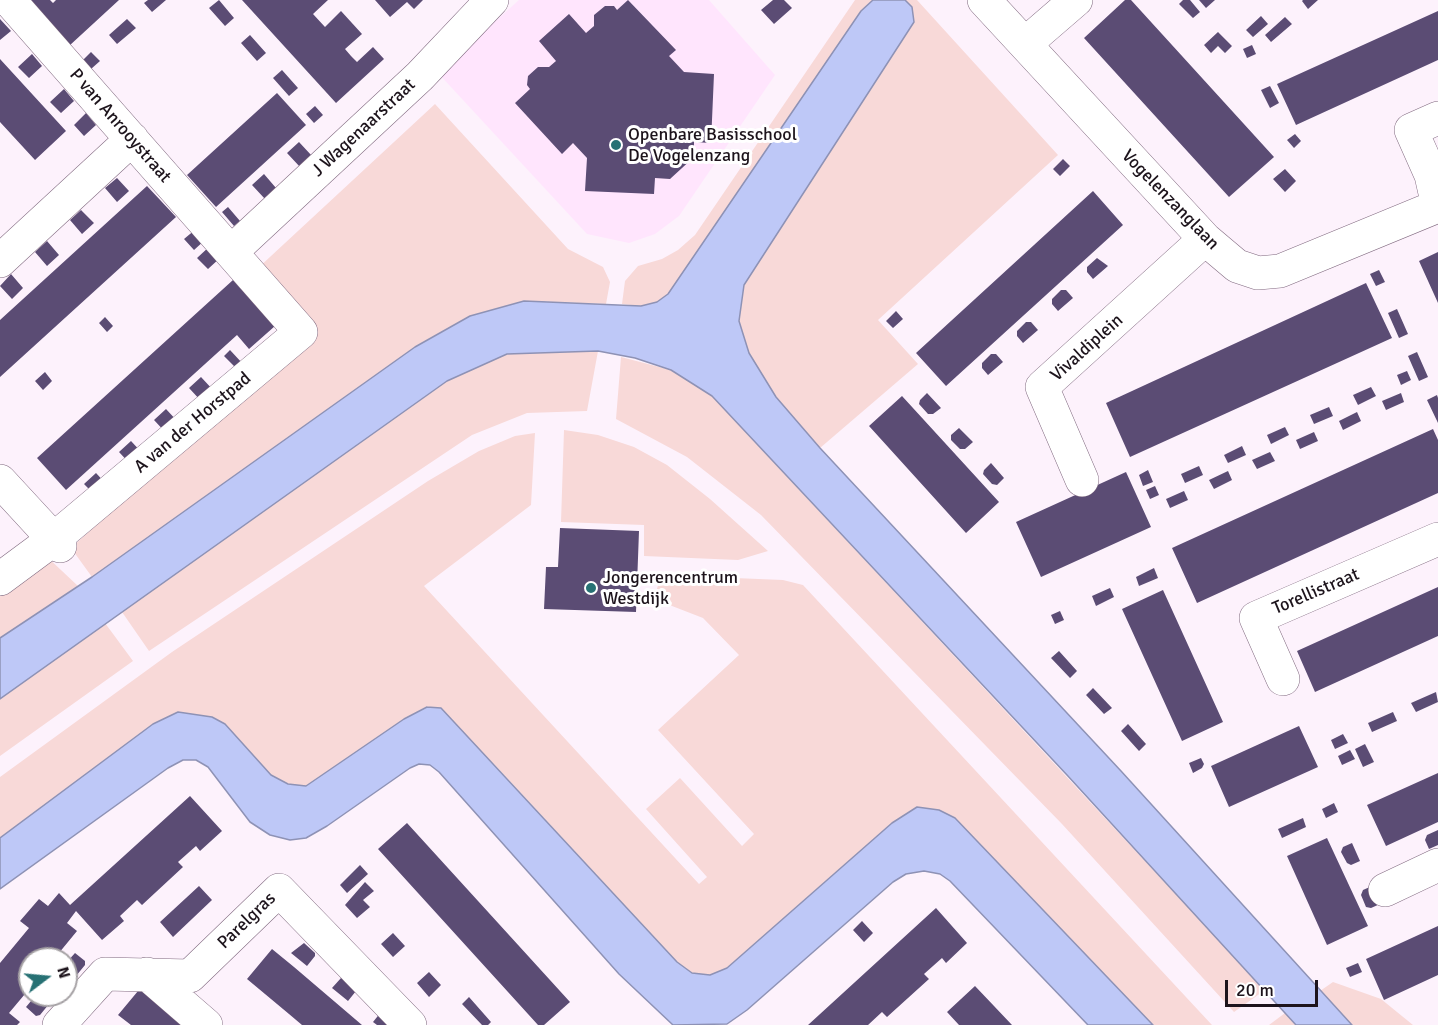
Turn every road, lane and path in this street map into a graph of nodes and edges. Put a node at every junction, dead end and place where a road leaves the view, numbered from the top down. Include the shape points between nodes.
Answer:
1 (9, 0) edge
2 (492, 0) edge
3 (984, 0) edge
4 (1076, 0) edge
5 (1025, 44) junction
6 (1438, 118) edge
7 (132, 139) junction
8 (1438, 206) edge
9 (1205, 240) junction
10 (231, 252) junction
11 (0, 261) edge
12 (1082, 480) dead end
13 (0, 481) edge
14 (1438, 539) edge
15 (57, 543) junction
16 (0, 579) edge
17 (1283, 679) dead end
18 (1438, 865) edge
19 (1385, 890) dead end
20 (147, 974) junction
21 (59, 1025) edge
22 (206, 1025) edge
23 (410, 1025) edge

1 - 7 street, P van Anrooystraat
2 - 10 street, J Wagenaarstraat via 420,76
3 - 5 street, Vogelenzanglaan
4 - 5 street
5 - 9 street, Vogelenzanglaan
6 - 8 street via 1412,130 1431,176
7 - 10 street, P van Anrooystraat
7 - 11 street
8 - 9 street, Vogelenzanglaan via 1280,271 1258,273 1237,266
9 - 12 street, Vivaldiplein via 1042,387
10 - 15 street, A van der Horstpad via 301,332
13 - 15 street
14 - 17 street, Torellistraat via 1256,618
15 - 16 street, A van der Horstpad
18 - 19 street
20 - 21 street, Parelgras via 105,974
20 - 22 street
20 - 23 street, Parelgras via 190,976 279,890

